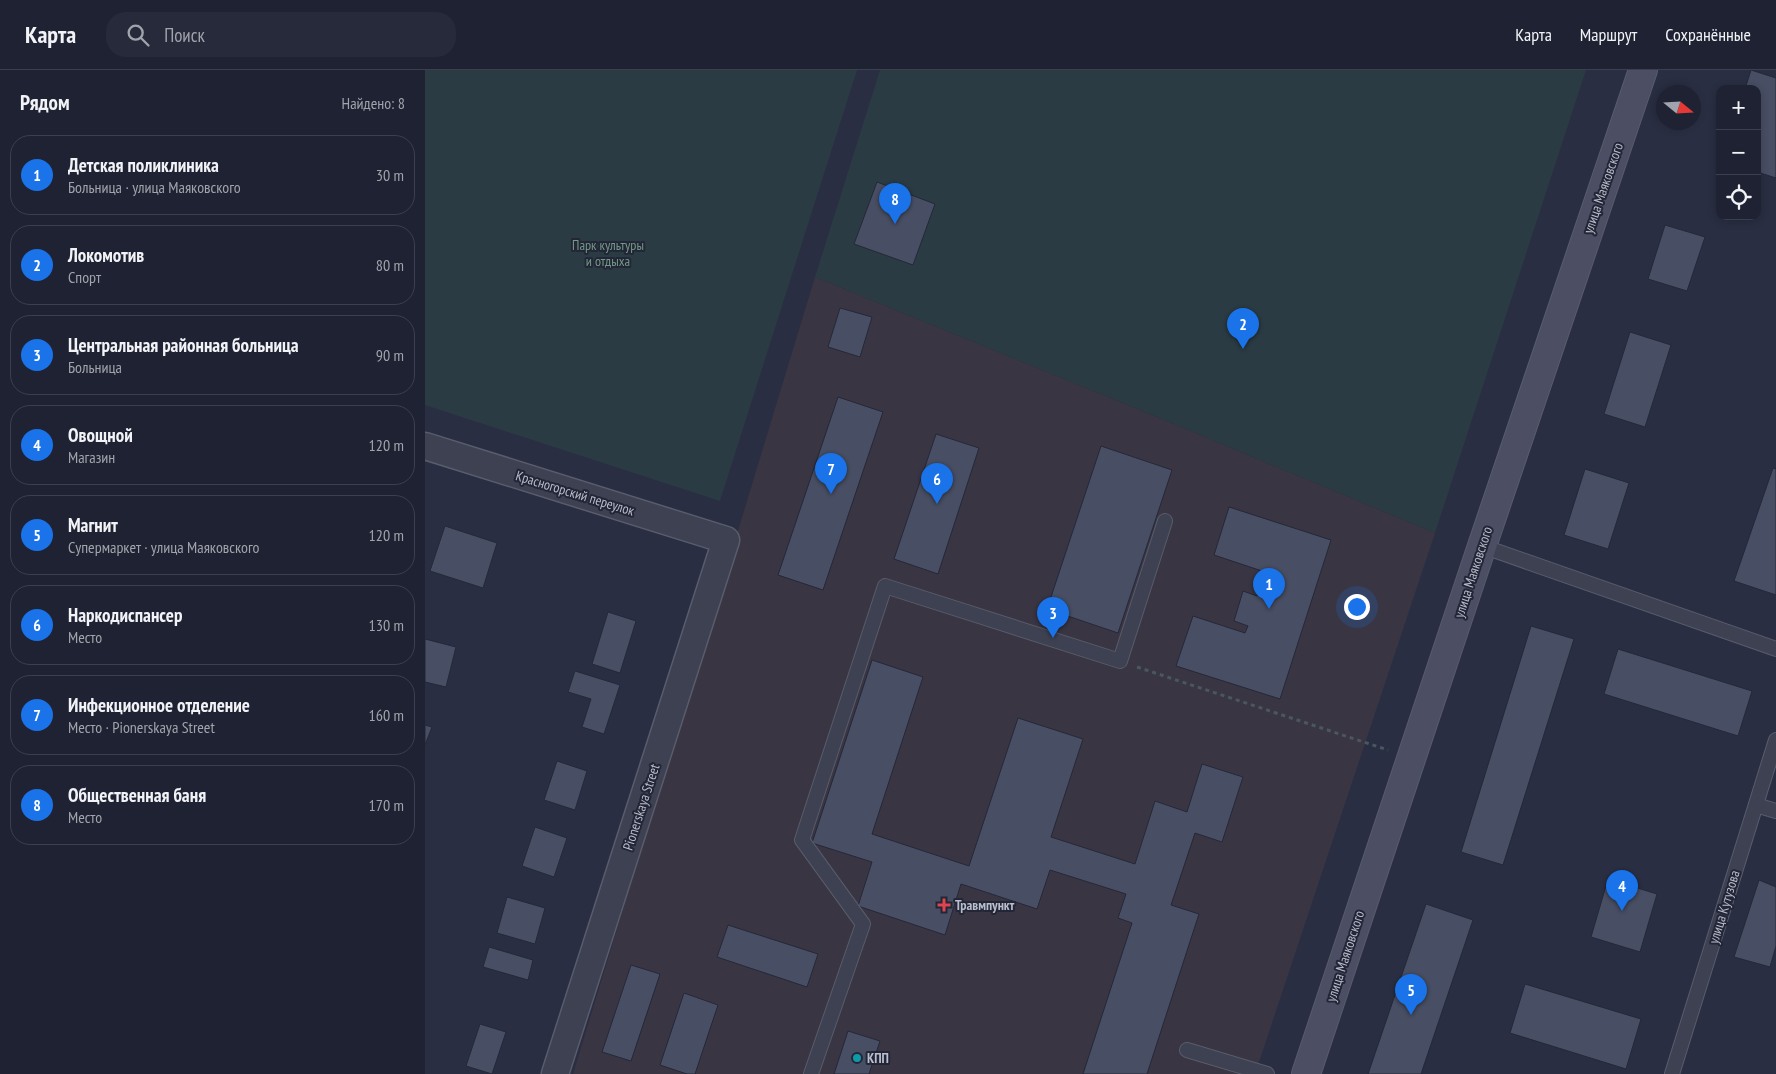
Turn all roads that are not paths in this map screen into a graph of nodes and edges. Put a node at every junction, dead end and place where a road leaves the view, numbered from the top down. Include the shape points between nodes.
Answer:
1 (1643, 70) edge
2 (425, 446) edge
3 (1165, 521) dead end
4 (726, 540) joint
5 (1482, 546) junction
6 (1776, 649) edge
7 (1776, 740) edge
8 (1756, 805) junction
9 (1776, 811) edge
10 (1187, 1050) dead end
11 (555, 1074) edge
12 (811, 1074) edge
13 (1267, 1074) edge
14 (1306, 1074) edge
15 (1672, 1074) edge

1 - 5 main road, улица Маяковского
2 - 4 street, Красногорский переулок
3 - 12 lane via 1120,661 885,586 801,840 863,924
4 - 11 street, Pionerskaya Street
5 - 6 lane
5 - 14 main road, улица Маяковского
7 - 8 lane, улица Кутузова
8 - 9 lane
8 - 15 lane, улица Кутузова
10 - 13 lane

